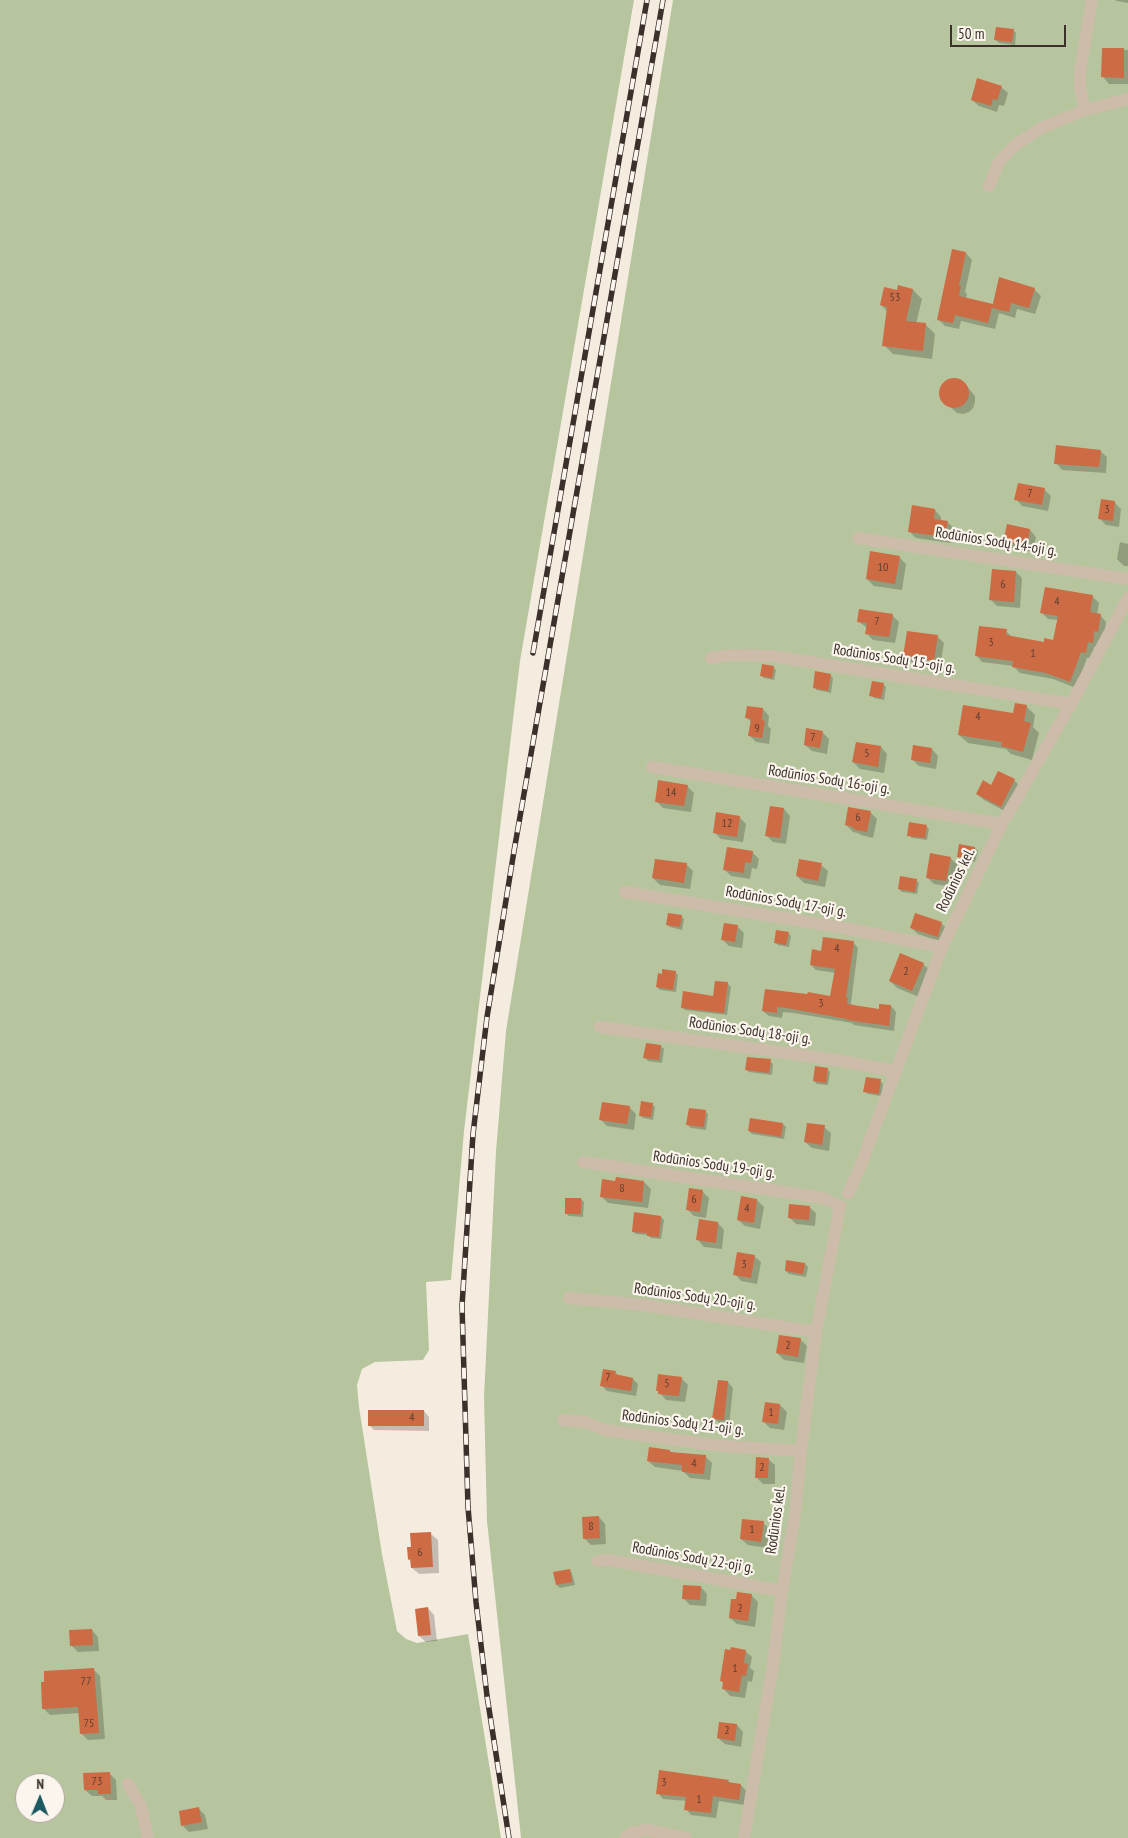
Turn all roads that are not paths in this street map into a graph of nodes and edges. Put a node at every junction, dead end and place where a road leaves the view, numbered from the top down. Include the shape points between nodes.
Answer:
1 (1092, 0) edge
2 (1128, 99) edge
3 (1085, 110) junction
4 (989, 186) dead end
5 (858, 538) dead end
6 (1128, 579) edge
7 (1128, 598) edge
8 (710, 658) dead end
9 (1071, 704) junction
10 (652, 767) dead end
11 (1002, 824) junction
12 (625, 892) dead end
13 (942, 947) junction
14 (600, 1027) dead end
15 (894, 1071) junction
16 (583, 1162) dead end
17 (848, 1192) dead end
18 (840, 1206) joint
19 (569, 1298) dead end
20 (816, 1332) junction
21 (563, 1420) dead end
22 (801, 1451) junction
23 (598, 1561) dead end
24 (782, 1591) junction
25 (128, 1784) dead end
26 (148, 1838) edge
27 (625, 1838) edge
28 (686, 1838) edge
29 (744, 1838) edge

1 - 3 street via 1080,72
2 - 3 street
3 - 4 street via 1041,128 1015,144 999,162
5 - 6 street, Rodūnios Sodų 14-oji g.
7 - 9 street, Rodūnios kel.
8 - 9 street, Rodūnios Sodų 15-oji g. via 772,656
9 - 11 street, Rodūnios kel.
10 - 11 street, Rodūnios Sodų 16-oji g.
11 - 13 street, Rodūnios kel.
12 - 13 street, Rodūnios Sodų 17-oji g.
13 - 15 street, Rodūnios kel.
14 - 15 street, Rodūnios Sodų 18-oji g.
15 - 17 street, Rodūnios kel.
16 - 18 street, Rodūnios Sodų 19-oji g. via 824,1198
18 - 20 street, Rodūnios kel.
19 - 20 street, Rodūnios Sodų 20-oji g.
20 - 22 street, Rodūnios kel.
21 - 22 street, Rodūnios Sodų 21-oji g. via 584,1422 605,1430 722,1446
22 - 24 street, Rodūnios kel. via 795,1515
23 - 24 street, Rodūnios Sodų 22-oji g. via 608,1560
24 - 29 street, Rodūnios kel.
25 - 26 street via 141,1806
27 - 28 street via 631,1833 646,1830

